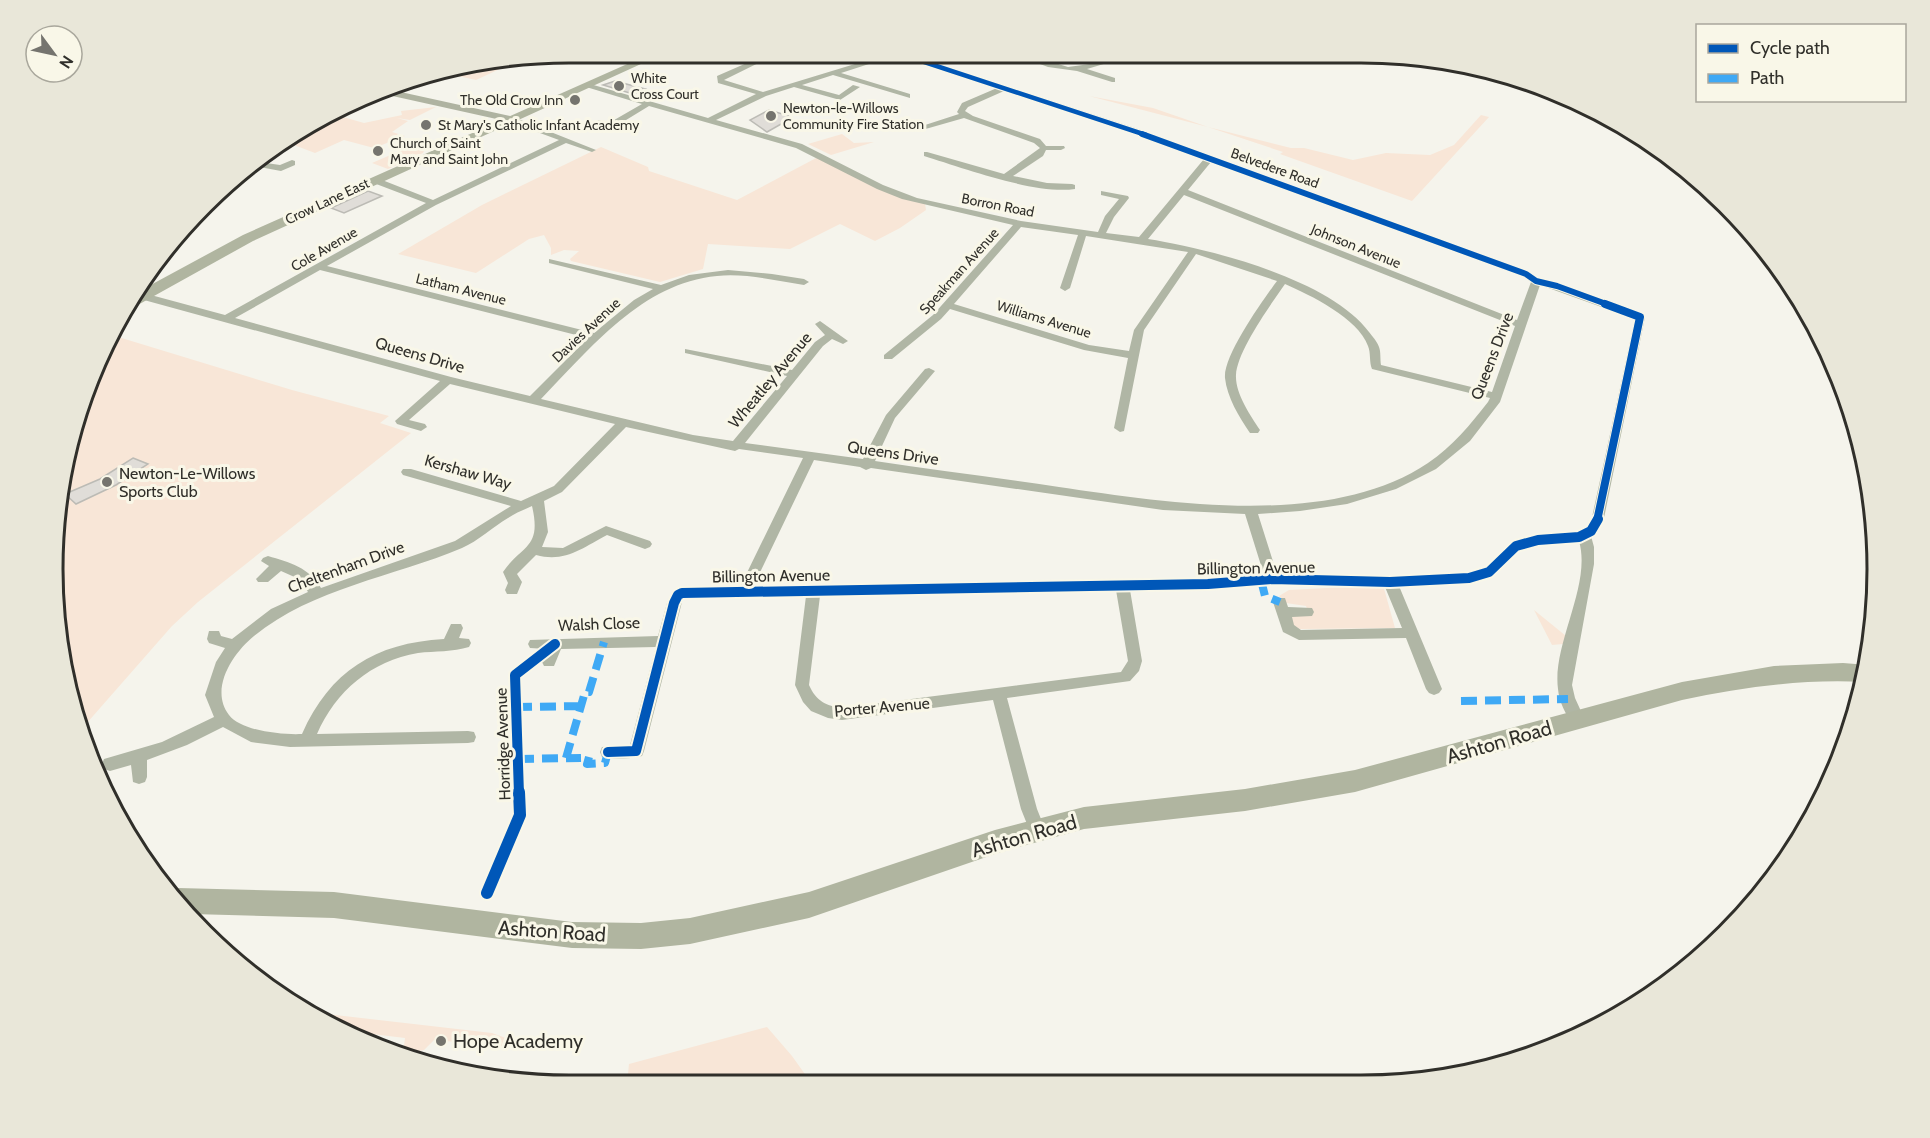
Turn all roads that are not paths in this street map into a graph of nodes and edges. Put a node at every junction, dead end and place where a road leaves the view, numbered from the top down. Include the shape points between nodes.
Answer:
1 (637, 63) edge
2 (753, 63) edge
3 (866, 63) edge
4 (928, 63) edge
5 (1043, 63) edge
6 (1103, 63) edge
7 (1080, 69) junction
8 (834, 73) junction
9 (1112, 81) dead end
10 (792, 84) junction
11 (587, 86) junction
12 (856, 87) dead end
13 (1004, 88) junction
14 (396, 94) edge
15 (763, 94) junction
16 (918, 95) dead end
17 (907, 96) junction
18 (897, 102) dead end
19 (649, 103) junction
20 (964, 115) junction
21 (510, 119) junction
22 (710, 120) junction
23 (604, 125) dead end
24 (921, 128) dead end
25 (566, 140) junction
26 (1044, 148) junction
27 (1061, 148) dead end
28 (592, 150) dead end
29 (927, 154) dead end
30 (1209, 159) junction
31 (291, 163) dead end
32 (265, 165) edge
33 (281, 168) junction
34 (271, 174) dead end
35 (1006, 177) junction
36 (374, 180) junction
37 (1073, 187) dead end
38 (1181, 191) junction
39 (1104, 193) dead end
40 (433, 203) junction
41 (1019, 224) junction
42 (1083, 232) junction
43 (1101, 234) junction
44 (1141, 241) junction
45 (1194, 250) junction
46 (552, 261) dead end
47 (319, 267) junction
48 (1282, 281) junction
49 (1536, 281) junction
50 (804, 282) dead end
51 (1065, 288) dead end
52 (663, 289) junction
53 (145, 293) edge
54 (141, 299) edge
55 (948, 305) junction
56 (228, 318) junction
57 (820, 324) dead end
58 (1521, 325) junction
59 (831, 335) junction
60 (596, 337) junction
61 (843, 340) dead end
62 (689, 351) dead end
63 (1132, 355) junction
64 (888, 357) dead end
65 (929, 371) dead end
66 (795, 374) junction
67 (448, 380) junction
68 (1496, 396) junction
69 (533, 400) junction
70 (624, 422) junction
71 (421, 427) dead end
72 (1120, 428) dead end
73 (1254, 430) dead end
74 (735, 447) junction
75 (809, 458) junction
76 (866, 466) junction
77 (407, 472) dead end
78 (537, 499) junction
79 (519, 506) junction
80 (1250, 510) junction
81 (1584, 535) junction
82 (645, 544) dead end
83 (533, 549) junction
84 (263, 579) dead end
85 (1272, 579) junction
86 (1390, 582) junction
87 (1122, 585) junction
88 (512, 590) dead end
89 (814, 591) junction
90 (744, 592) junction
91 (316, 594) junction
92 (1307, 612) dead end
93 (456, 627) dead end
94 (1411, 633) junction
95 (214, 636) dead end
96 (664, 641) junction
97 (535, 644) dead end
98 (555, 644) junction
99 (236, 645) junction
100 (549, 662) dead end
101 (1856, 674) edge
102 (1434, 689) dead end
103 (999, 695) junction
104 (223, 720) junction
105 (1577, 720) junction
106 (468, 737) dead end
107 (307, 740) junction
108 (608, 752) dead end
109 (139, 757) junction
110 (110, 764) dead end
111 (139, 777) dead end
112 (1037, 830) junction
113 (188, 901) edge

1 - 11 main road, Crow Lane East
2 - 15 street via 720,78
3 - 8 street
4 - 13 street, Belvedere Road
5 - 7 street via 1054,68
6 - 7 street
7 - 9 street
8 - 10 street
8 - 17 street
10 - 12 street via 840,98
10 - 15 street
11 - 19 street, Borron Road
11 - 21 main road, Crow Lane East
13 - 20 street via 965,105 961,111
13 - 30 street, Belvedere Road
14 - 21 street
15 - 22 street
16 - 17 street
17 - 18 street
19 - 22 street, Borron Road
19 - 23 street via 629,117
20 - 24 street
20 - 26 street via 1037,141
21 - 25 street
21 - 36 main road, Crow Lane East
22 - 41 street, Borron Road via 799,146 881,188
25 - 28 street
25 - 40 street, Cole Avenue
26 - 27 street
26 - 35 street
29 - 35 street
30 - 38 street
30 - 49 street, Belvedere Road via 1526,274
31 - 33 street
32 - 33 street
33 - 34 street
35 - 37 street
36 - 40 street
36 - 53 main road, Crow Lane East via 248,238
38 - 44 street
38 - 58 street, Johnson Avenue
39 - 43 street via 1127,196
40 - 47 street, Cole Avenue
41 - 42 street, Borron Road
41 - 55 street, Speakman Avenue
42 - 43 street, Borron Road
42 - 51 street
43 - 44 street, Borron Road
44 - 45 street, Borron Road
45 - 48 street, Borron Road
45 - 63 street via 1147,316
46 - 52 street via 566,259
47 - 56 street, Cole Avenue
47 - 60 street, Latham Avenue
48 - 68 street, Borron Road via 1329,301 1354,319 1370,338 1376,367
48 - 73 street via 1246,338 1230,373 1232,386
49 - 58 street, Queens Drive
49 - 81 street, Belvedere Road via 1640,317 1597,523
50 - 52 street, Davies Avenue via 720,273 692,277
52 - 60 street, Davies Avenue via 621,314
54 - 56 street, Queens Drive
55 - 63 street, Williams Avenue via 1088,348
55 - 64 street, Speakman Avenue
56 - 67 street, Queens Drive
57 - 59 street
58 - 68 street, Queens Drive
59 - 61 street
59 - 66 street, Wheatley Avenue
60 - 69 street, Davies Avenue
62 - 66 street
63 - 72 street
65 - 76 street via 890,417
66 - 74 street, Wheatley Avenue
67 - 69 street, Queens Drive
67 - 71 street via 400,421
68 - 80 street, Queens Drive via 1484,420 1460,445 1410,478 1331,502
69 - 70 street, Queens Drive
70 - 74 street, Queens Drive
70 - 78 street, Cheltenham Drive via 565,484
74 - 75 street, Queens Drive
75 - 76 street, Queens Drive
75 - 90 street
76 - 80 street, Queens Drive via 1163,507
77 - 79 street, Kershaw Way
78 - 79 street, Cheltenham Drive
78 - 83 street via 544,526
79 - 91 street, Cheltenham Drive via 451,548
80 - 85 street
81 - 86 street, Billington Avenue via 1516,546 1489,572 1469,578
81 - 105 street via 1588,542 1587,573 1566,665 1565,686
82 - 83 street via 606,530 566,553
83 - 88 street via 510,572 515,582
84 - 91 street via 274,563 309,578
85 - 86 street, Billington Avenue
85 - 87 street, Billington Avenue
86 - 94 street
87 - 89 street, Billington Avenue
87 - 103 street, Porter Avenue via 1135,661 1130,672 1118,679
89 - 90 street, Billington Avenue
89 - 103 street, Porter Avenue via 802,685 819,710 842,714
90 - 96 street, Billington Avenue via 688,592 675,599
91 - 99 street, Cheltenham Drive via 276,613
92 - 94 street via 1281,607 1288,628 1305,636
93 - 107 street via 456,643 393,654 352,676 327,698
94 - 102 street
95 - 99 street via 217,641
96 - 98 street, Walsh Close
96 - 108 street via 636,751
97 - 98 street, Walsh Close
98 - 100 street
99 - 104 street, Cheltenham Drive via 214,684 213,695
101 - 105 main road, Ashton Road via 1802,673 1723,682
103 - 112 street
104 - 107 street via 251,736
104 - 109 street via 177,744
105 - 112 main road, Ashton Road via 1333,785 1245,800 1123,812
106 - 107 street
109 - 110 street
109 - 111 street
112 - 113 main road, Ashton Road via 809,905 690,931 641,936 572,935 334,905

